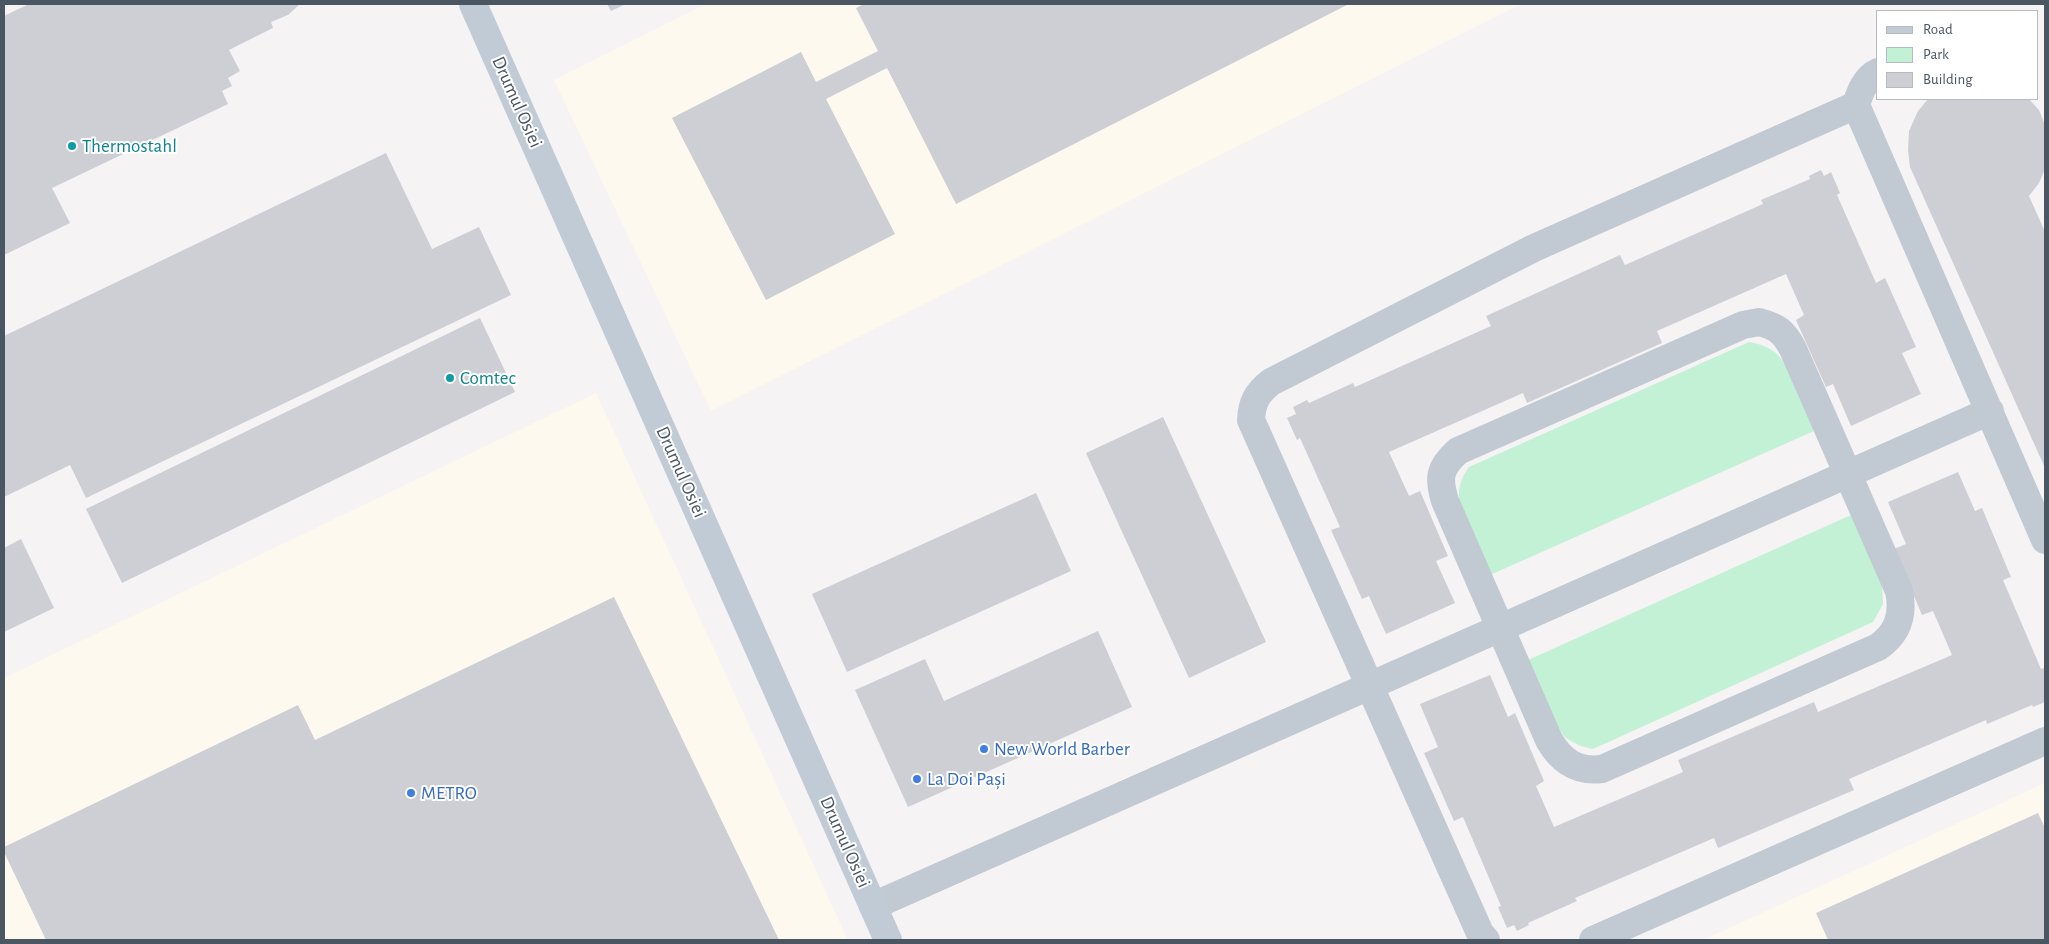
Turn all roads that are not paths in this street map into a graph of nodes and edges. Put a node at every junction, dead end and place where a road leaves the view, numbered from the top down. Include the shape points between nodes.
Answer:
1 (473, 4) edge
2 (1876, 73) edge
3 (1856, 105) junction
4 (1990, 411) junction
5 (1847, 474) junction
6 (2045, 540) edge
7 (1500, 628) junction
8 (1370, 686) junction
9 (2045, 741) edge
10 (873, 906) junction
11 (888, 940) edge
12 (1486, 940) edge
13 (1593, 940) edge

1 - 10 street, Drumul Osiei
2 - 3 street via 1862,88
3 - 4 street
3 - 8 street via 1534,248 1271,382 1258,392 1252,405 1251,420
4 - 5 street
4 - 6 street
5 - 7 street
5 - 7 street via 1899,591 1900,621 1878,647 1602,769 1591,770 1577,768 1556,752
5 - 7 street via 1785,335 1772,325 1759,322 1743,325 1467,447 1448,460 1442,470 1440,484
7 - 8 street
8 - 10 street
8 - 12 street
9 - 13 street
10 - 11 street, Drumul Osiei

